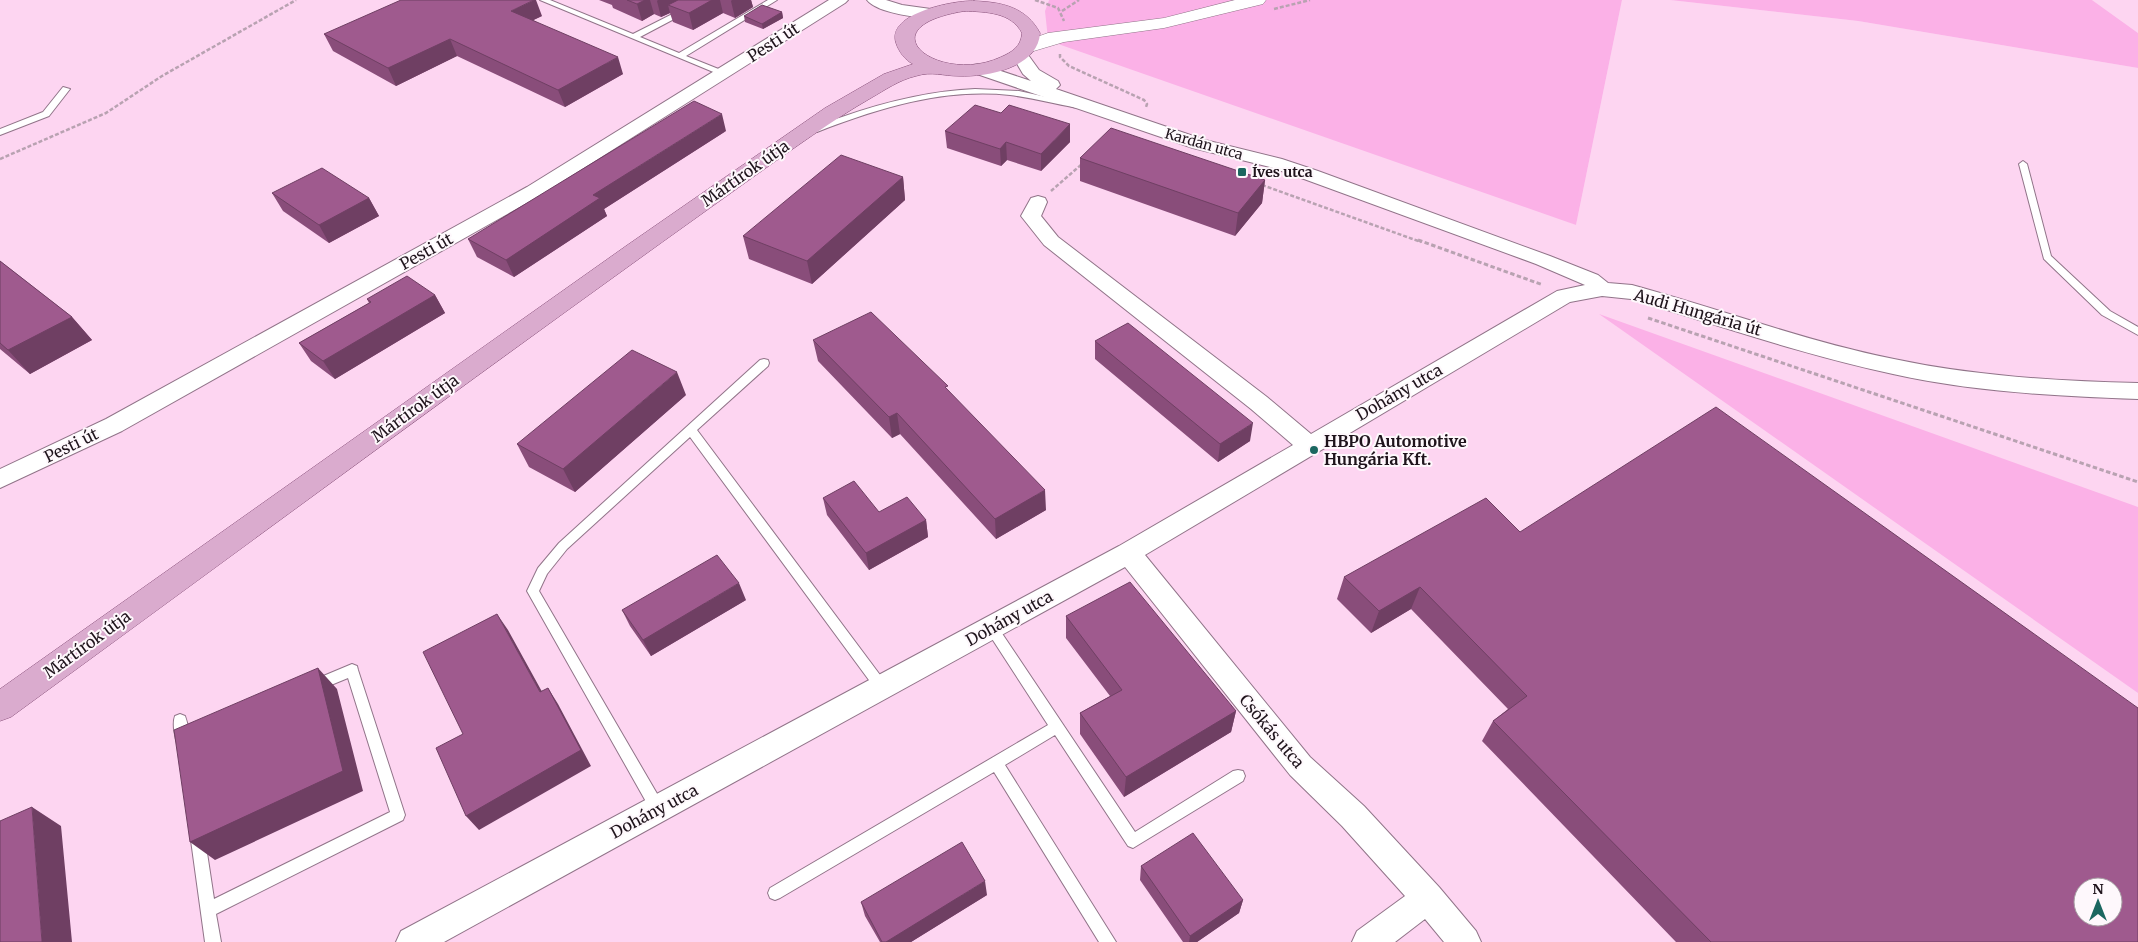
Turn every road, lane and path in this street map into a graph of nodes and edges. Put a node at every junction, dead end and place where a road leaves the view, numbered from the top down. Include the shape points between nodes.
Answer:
1 (296, 0) edge
2 (544, 0) edge
3 (706, 0) edge
4 (773, 0) edge
5 (840, 0) edge
6 (1078, 0) edge
7 (1257, 0) edge
8 (1310, 0) edge
9 (879, 2) edge
10 (1298, 2) dead end
11 (973, 3) edge
12 (1062, 12) dead end
13 (932, 13) junction
14 (1022, 14) edge
15 (1105, 31) junction
16 (634, 37) junction
17 (906, 40) junction
18 (1024, 51) junction
19 (680, 56) junction
20 (936, 66) junction
21 (980, 69) junction
22 (723, 74) junction
23 (66, 89) dead end
24 (1091, 108) junction
25 (832, 112) junction
26 (0, 132) edge
27 (798, 136) junction
28 (0, 159) edge
29 (1088, 159) edge
30 (1276, 163) junction
31 (2023, 164) dead end
32 (1038, 202) joint
33 (1602, 289) junction
34 (1642, 316) dead end
35 (2138, 332) edge
36 (764, 363) dead end
37 (2138, 391) edge
38 (690, 429) junction
39 (1308, 445) junction
40 (0, 479) edge
41 (2138, 482) edge
42 (1128, 553) junction
43 (991, 628) junction
44 (882, 687) junction
45 (299, 692) edge
46 (0, 707) edge
47 (180, 720) dead end
48 (1057, 726) junction
49 (187, 743) edge
50 (996, 762) junction
51 (1238, 776) dead end
52 (658, 809) junction
53 (194, 816) edge
54 (775, 893) dead end
55 (1428, 898) junction
56 (208, 910) junction
57 (213, 942) edge
58 (412, 942) edge
59 (1108, 942) edge
60 (1368, 942) edge
61 (1465, 942) edge

1 - 28 path via 162,76 106,113
2 - 16 lane
3 - 16 lane
4 - 19 lane
5 - 22 street, Pesti út
6 - 12 path
7 - 15 street via 1164,23
8 - 10 path
9 - 13 street via 899,10
9 - 17 street
11 - 13 main road, Mártírok útja
11 - 14 main road, Mártírok útja
13 - 17 main road, Mártírok útja via 911,26
14 - 15 street
14 - 18 main road via 1031,33
15 - 18 street via 1056,37
16 - 19 lane
17 - 20 main road, Mártírok útja via 908,50 919,60
17 - 25 main road, Mártírok útja
18 - 21 main road, Mártírok útja via 1009,61
18 - 30 street, Kardán utca via 1028,70 1050,84
19 - 22 lane
20 - 21 main road, Mártírok útja via 957,70
20 - 25 main road, Mártírok útja via 908,71 892,78
21 - 24 street, Kardán utca
22 - 40 street, Pesti út via 516,201 114,425
23 - 26 lane via 46,114
24 - 27 lane via 1000,92 964,90 906,99
24 - 30 street, Kardán utca via 1198,144
25 - 27 main road, Mártírok útja
27 - 46 main road, Mártírok útja
29 - 32 path
30 - 33 street, Audi Hungária út via 1543,260 1591,280
31 - 35 lane via 2047,257 2106,314
32 - 39 street via 1031,216 1051,242 1259,403
33 - 37 street, Audi Hungária út via 1632,292 1844,355 1931,374 2058,388
33 - 39 street, Dohány utca via 1564,296
34 - 41 path
36 - 38 lane
38 - 44 lane
38 - 52 lane via 562,546 542,571 533,591
39 - 42 street, Dohány utca
42 - 43 street, Dohány utca
42 - 55 street, Csókás utca via 1300,766 1353,816
43 - 44 street, Dohány utca
43 - 48 lane
44 - 52 street, Dohány utca
45 - 56 lane via 352,670 398,815
47 - 49 lane
48 - 50 lane
48 - 51 lane via 1133,841
50 - 54 lane
50 - 59 lane
52 - 58 street, Dohány utca
53 - 56 lane
55 - 60 street
55 - 61 street, Csókás utca
56 - 57 lane

